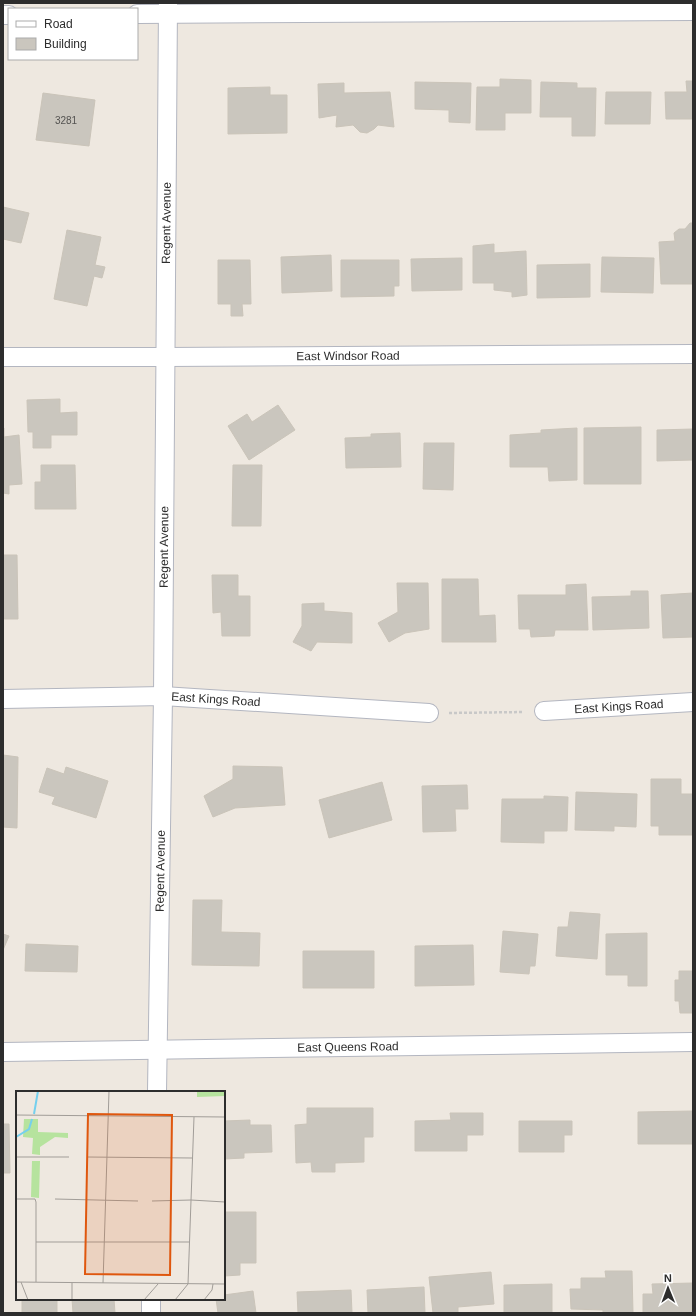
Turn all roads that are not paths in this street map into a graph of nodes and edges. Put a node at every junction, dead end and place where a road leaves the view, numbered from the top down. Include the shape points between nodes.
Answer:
1 (168, 8) edge
2 (693, 11) edge
3 (138, 14) edge
4 (693, 354) edge
5 (3, 357) edge
6 (165, 357) junction
7 (163, 696) junction
8 (3, 699) edge
9 (693, 702) edge
10 (544, 711) road end
11 (429, 713) road end
12 (693, 1042) edge
13 (158, 1051) junction
14 (3, 1052) edge
15 (157, 1091) edge
16 (151, 1300) edge
17 (151, 1313) edge

1 - 2 street
1 - 3 street
1 - 6 street, Regent Avenue
4 - 6 street, East Windsor Road
5 - 6 street, East Windsor Road
6 - 7 street, Regent Avenue
7 - 8 street, East Kings Road
7 - 11 street, East Kings Road
7 - 13 street, Regent Avenue
9 - 10 street, East Kings Road
12 - 13 street, East Queens Road
13 - 14 street, East Queens Road
13 - 15 street, Regent Avenue
16 - 17 street

